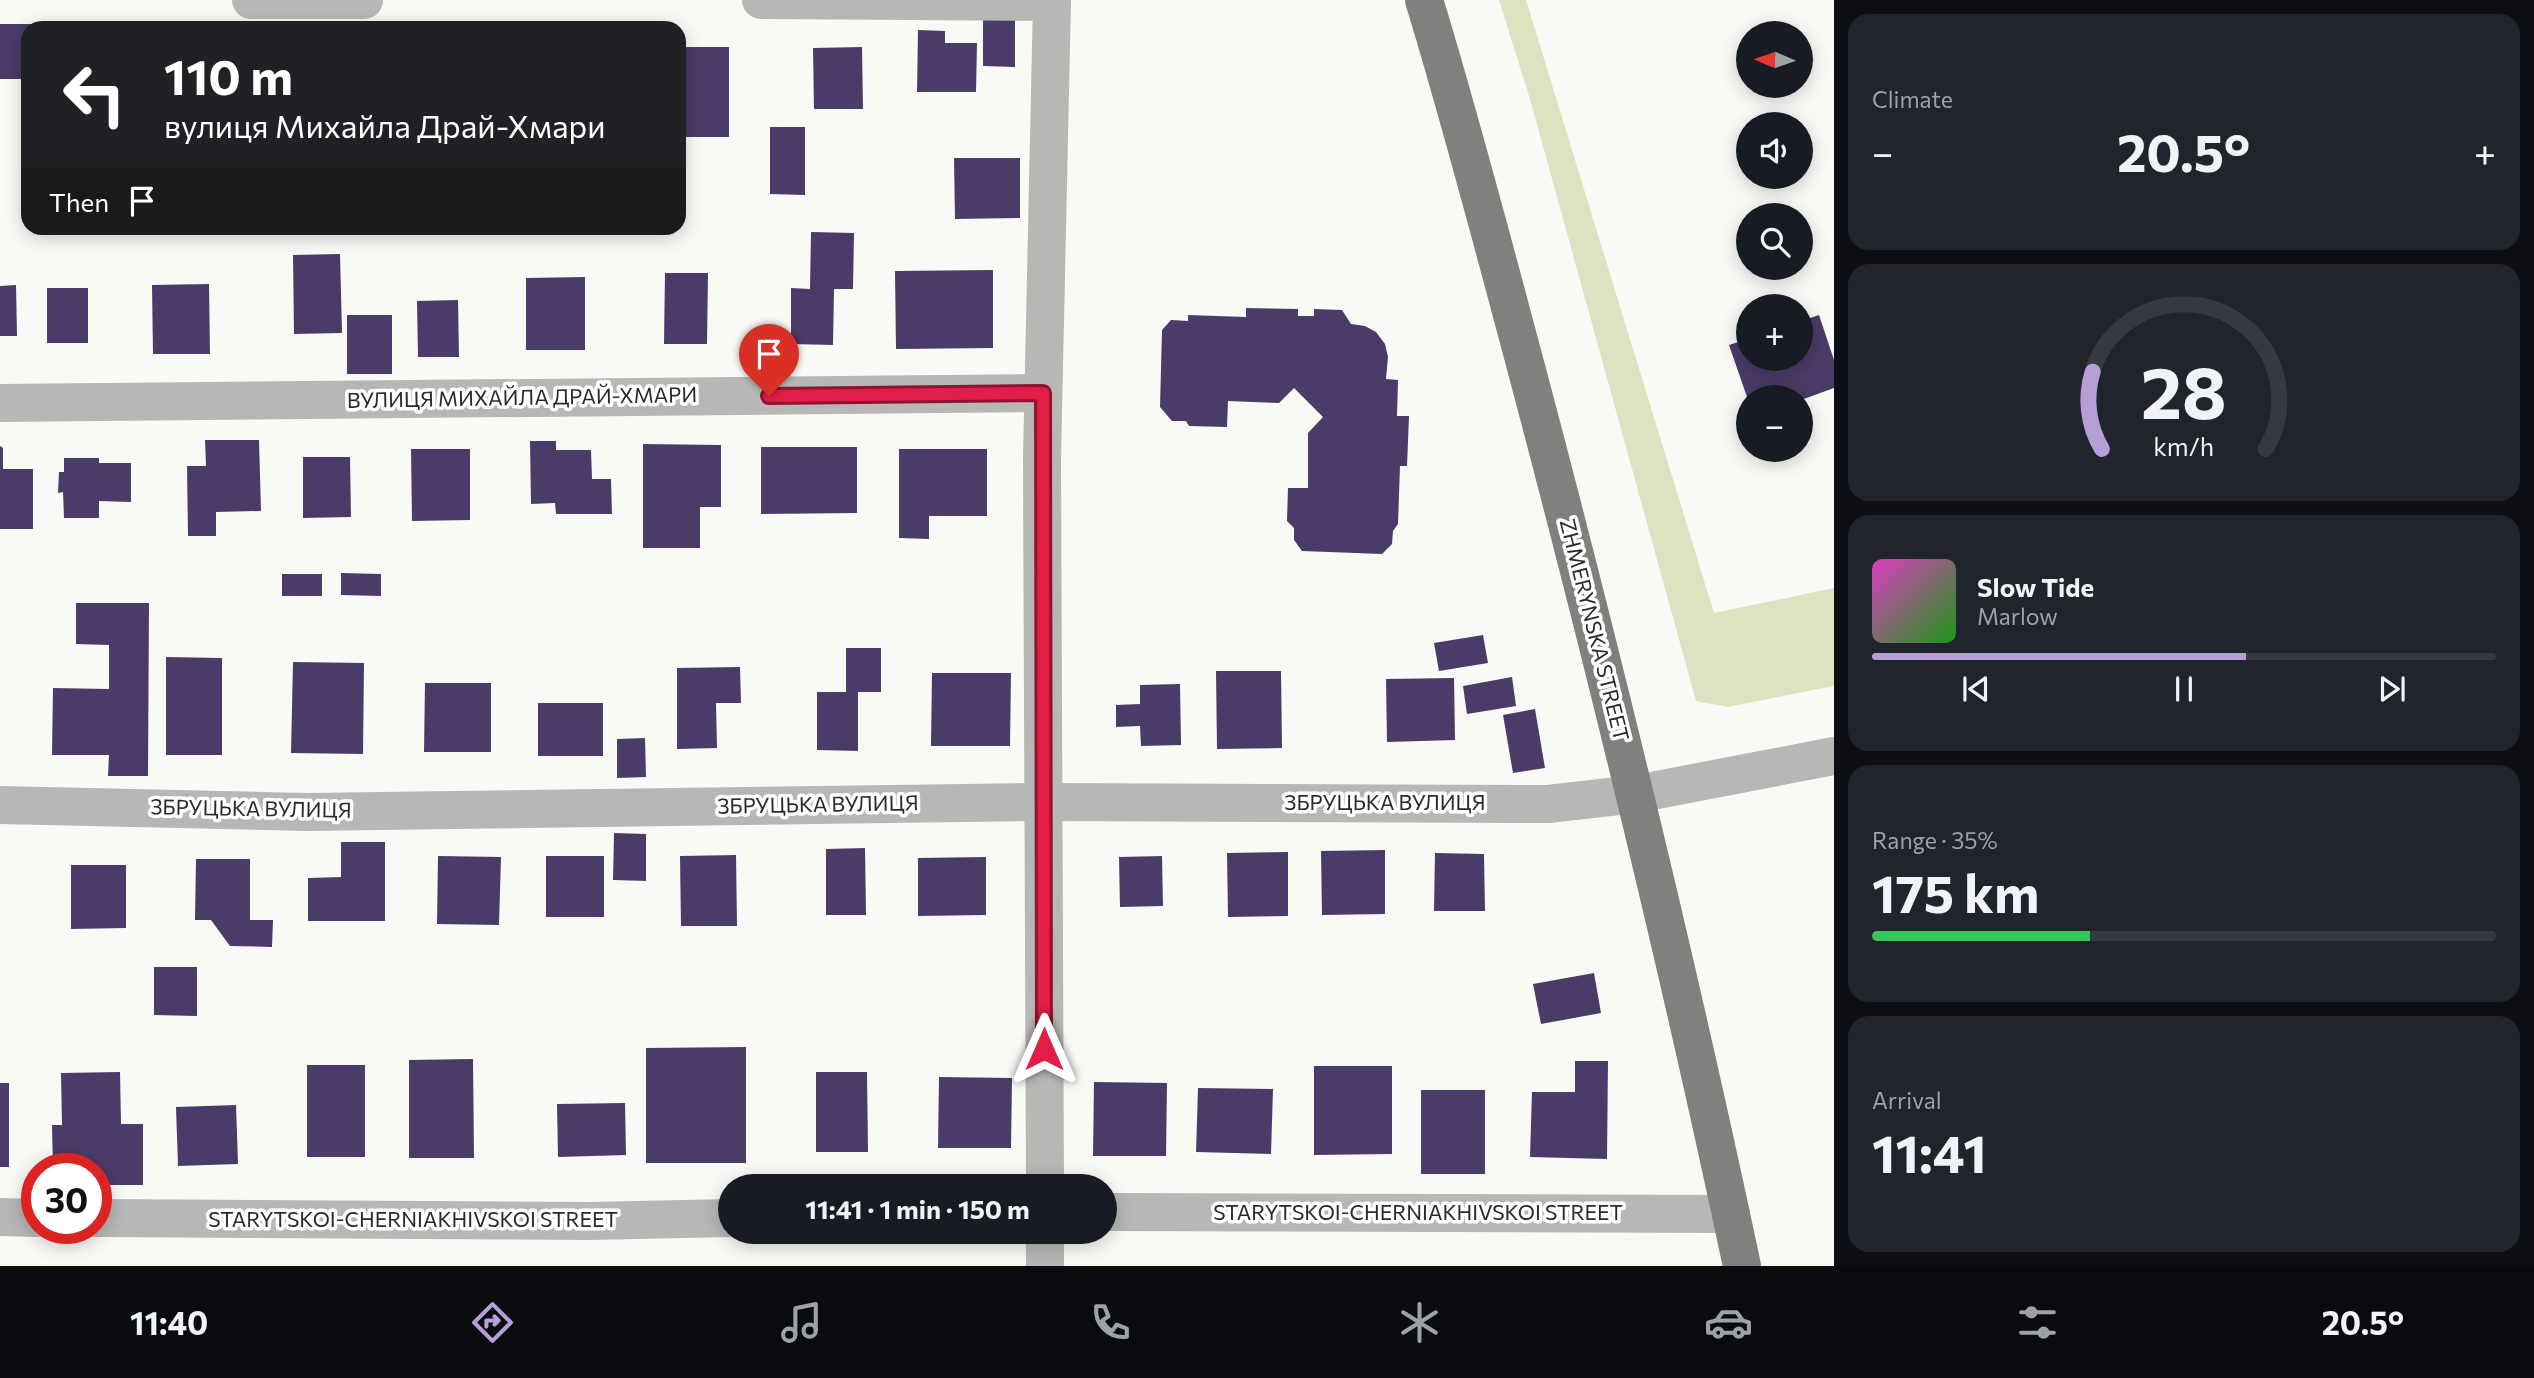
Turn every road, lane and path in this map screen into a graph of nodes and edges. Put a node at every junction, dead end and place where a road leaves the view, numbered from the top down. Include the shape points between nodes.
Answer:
1 (251, 0) edge
2 (364, 0) edge
3 (761, 0) edge
4 (1424, 0) edge
5 (1052, 1) edge
6 (1043, 393) junction
7 (0, 403) edge
8 (1834, 755) edge
9 (1636, 794) junction
10 (1042, 802) junction
11 (0, 805) edge
12 (1045, 1174) edge
13 (1117, 1212) edge
14 (1731, 1214) junction
15 (0, 1217) edge
16 (21, 1217) edge
17 (112, 1218) edge
18 (718, 1218) edge
19 (1045, 1244) edge
20 (1045, 1266) edge
21 (1742, 1266) edge

1 - 2 street
3 - 5 street
4 - 9 main road, ZHMERYNSKA STREET via 1566,516
5 - 6 street
6 - 7 street, ВУЛИЦЯ МИХАЙЛА ДРАЙ-ХМАРИ
6 - 10 street
8 - 9 street, ЗБРУЦЬКА ВУЛИЦЯ
9 - 10 street, ЗБРУЦЬКА ВУЛИЦЯ via 1548,804
9 - 14 main road, ZHMERYNSKA STREET
10 - 11 street, ЗБРУЦЬКА ВУЛИЦЯ via 307,812
10 - 12 street
13 - 14 street, STARYTSKOI-CHERNIAKHIVSKOI STREET
14 - 21 main road, ZHMERYNSKA STREET
15 - 16 street
17 - 18 street, STARYTSKOI-CHERNIAKHIVSKOI STREET via 590,1222
19 - 20 street

